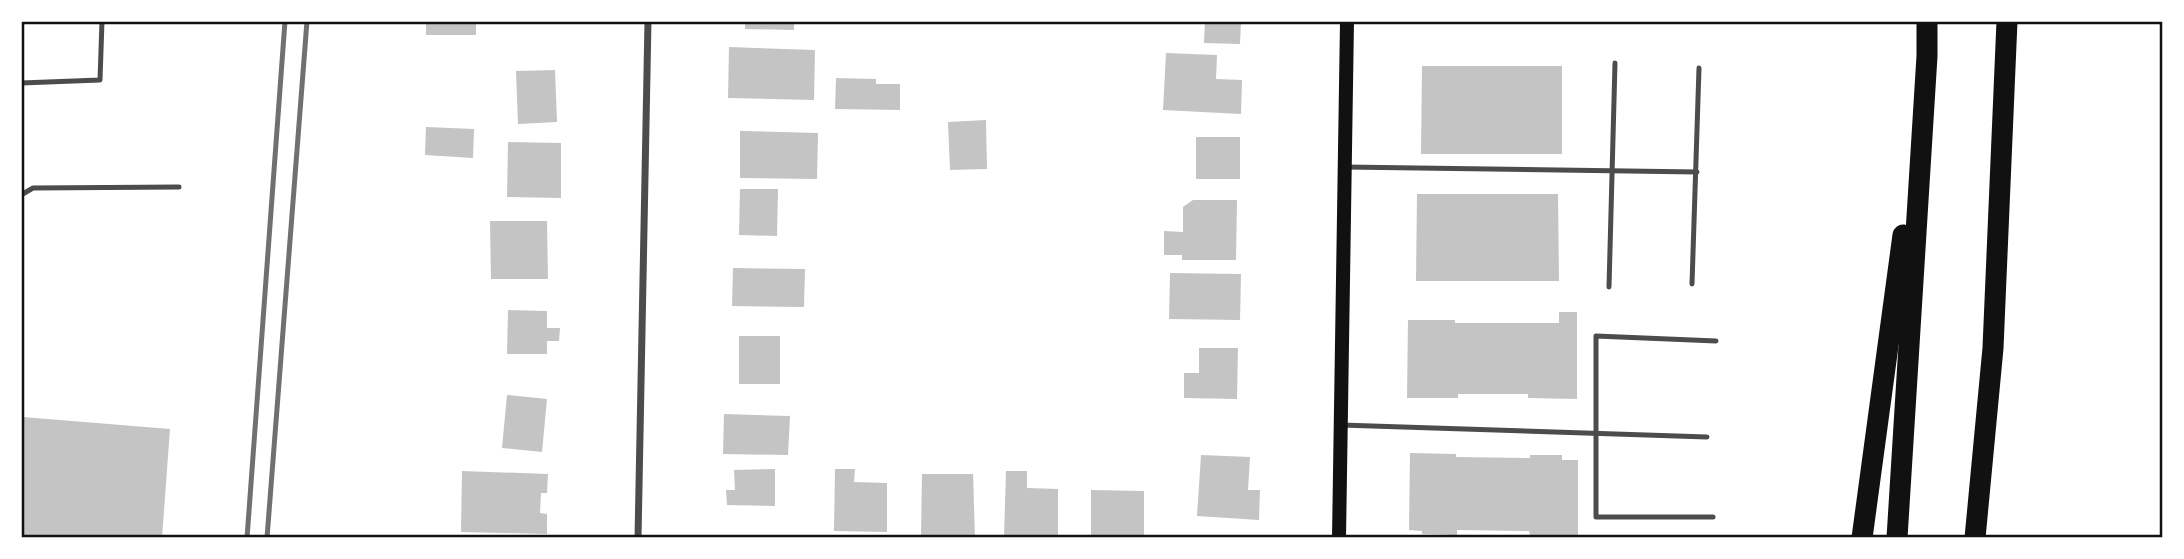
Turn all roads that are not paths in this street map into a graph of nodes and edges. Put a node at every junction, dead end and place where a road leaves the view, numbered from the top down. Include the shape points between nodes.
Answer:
1 (102, 21) edge
2 (648, 21) edge
3 (1347, 21) edge
4 (1927, 21) edge
5 (2007, 21) edge
6 (1927, 56) junction
7 (1615, 63) dead end
8 (1699, 68) dead end
9 (21, 83) edge
10 (1345, 167) junction
11 (1612, 170) junction
12 (1697, 172) junction
13 (178, 187) dead end
14 (21, 195) edge
15 (1692, 284) dead end
16 (1609, 287) dead end
17 (1716, 341) dead end
18 (1341, 425) junction
19 (1597, 433) junction
20 (1707, 437) dead end
21 (1713, 517) dead end
22 (638, 538) edge
23 (1339, 538) edge
24 (1862, 538) edge
25 (1897, 538) edge
26 (1975, 538) edge

1 - 9 lane via 100,80
2 - 22 street
3 - 10 main road
4 - 6 highway
5 - 26 highway via 1993,348
6 - 24 highway
6 - 25 highway
7 - 11 lane
8 - 12 lane
10 - 11 lane
10 - 18 main road
11 - 12 lane
11 - 16 lane
12 - 15 lane
13 - 14 lane via 33,188
17 - 19 lane via 1596,336
18 - 19 lane
18 - 23 main road
19 - 20 lane
19 - 21 lane via 1596,517

